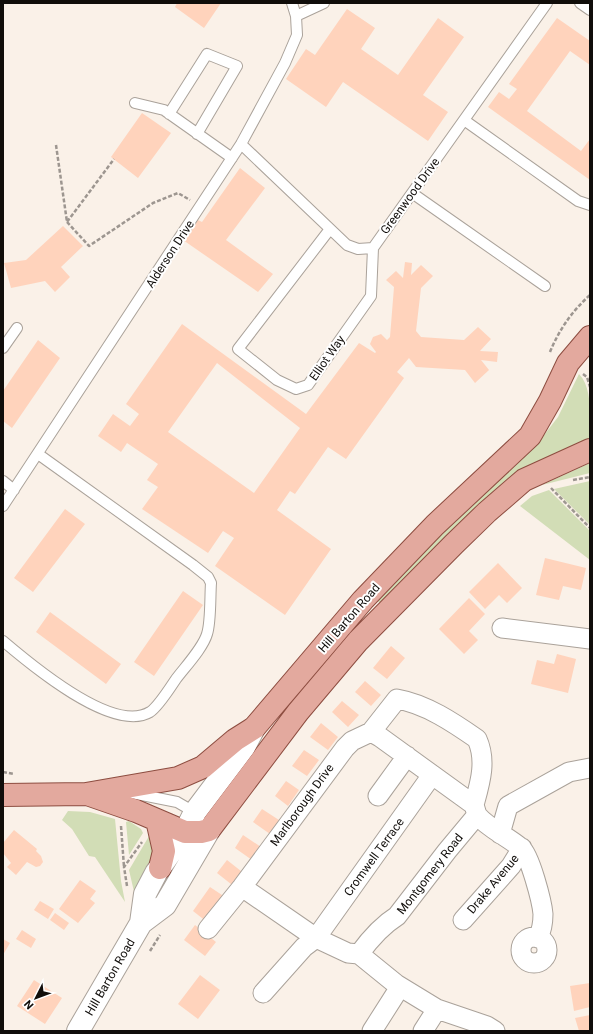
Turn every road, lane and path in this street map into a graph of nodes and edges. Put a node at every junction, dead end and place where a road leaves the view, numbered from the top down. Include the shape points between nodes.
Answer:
1 (292, 3) edge
2 (324, 3) edge
3 (547, 3) edge
4 (580, 3) edge
5 (590, 10) edge
6 (296, 16) junction
7 (135, 103) dead end
8 (169, 114) junction
9 (464, 120) junction
10 (198, 134) junction
11 (241, 144) junction
12 (56, 145) dead end
13 (232, 158) junction
14 (114, 159) dead end
15 (412, 193) junction
16 (590, 205) edge
17 (200, 206) junction
18 (67, 222) junction
19 (330, 229) junction
20 (373, 248) junction
21 (545, 286) dead end
22 (590, 295) edge
23 (17, 328) dead end
24 (590, 337) edge
25 (3, 348) edge
26 (551, 351) dead end
27 (590, 450) edge
28 (38, 454) junction
29 (590, 477) edge
30 (3, 481) edge
31 (572, 481) dead end
32 (556, 484) dead end
33 (14, 490) junction
34 (3, 506) edge
35 (590, 528) edge
36 (502, 628) dead end
37 (590, 639) edge
38 (3, 641) edge
39 (254, 728) junction
40 (371, 732) junction
41 (407, 756) junction
42 (590, 768) edge
43 (432, 776) junction
44 (114, 789) junction
45 (86, 794) junction
46 (3, 795) edge
47 (378, 796) dead end
48 (508, 806) junction
49 (195, 812) junction
50 (478, 814) junction
51 (120, 822) dead end
52 (152, 828) junction
53 (209, 830) junction
54 (185, 832) junction
55 (500, 834) junction
56 (522, 848) junction
57 (124, 867) junction
58 (160, 868) junction
59 (127, 888) dead end
60 (242, 888) junction
61 (463, 920) dead end
62 (141, 923) junction
63 (208, 929) dead end
64 (161, 933) dead end
65 (316, 938) junction
66 (538, 938) dead end
67 (148, 953) dead end
68 (359, 954) junction
69 (400, 987) junction
70 (263, 993) dead end
71 (437, 1009) junction
72 (78, 1031) edge
73 (372, 1031) edge
74 (423, 1031) edge
75 (495, 1031) edge

1 - 6 lane, Alderson Drive
2 - 6 lane
3 - 9 lane, Greenwood Drive
4 - 5 lane
6 - 11 lane, Alderson Drive via 297,35 285,64
7 - 8 lane via 164,110
8 - 10 lane
8 - 10 lane via 207,54 237,66
9 - 15 lane, Greenwood Drive
9 - 16 lane via 578,201
10 - 13 lane
11 - 13 lane, Alderson Drive
11 - 19 lane
12 - 18 path
13 - 17 lane, Alderson Drive
14 - 18 path
15 - 20 lane, Greenwood Drive
15 - 21 lane
17 - 18 path via 178,193 153,203 88,246
17 - 28 lane, Alderson Drive
19 - 20 lane via 347,246 358,249
19 - 20 lane, Elliot Way via 238,348 277,380 296,389 308,385 371,296
22 - 26 path via 566,321
23 - 25 lane
24 - 39 main road, Hill Barton Road via 568,363 530,436 435,525 368,595
27 - 53 main road, Hill Barton Road via 524,480 454,544 358,642 298,712
28 - 33 lane, Alderson Drive
28 - 38 lane via 208,577 211,583 207,634 150,712 137,716 96,708 27,662
29 - 31 path
30 - 33 lane
32 - 35 path via 548,486
33 - 34 lane, Alderson Drive
36 - 37 street
39 - 44 main road via 235,740 203,767 178,778
39 - 49 main road, Hill Barton Road via 244,747
40 - 41 street
40 - 50 street, Marlborough Drive via 397,699 429,711 477,739 483,759
40 - 60 street, Marlborough Drive via 352,740 344,748
41 - 43 street
41 - 47 street
42 - 48 street via 569,772
43 - 50 street
43 - 65 street, Cromwell Terrace
44 - 45 main road
44 - 49 lane via 177,802
45 - 46 main road
45 - 52 main road
48 - 50 street via 489,814
48 - 55 street
49 - 53 lane
49 - 54 main road, Hill Barton Road
50 - 55 street, Drake Avenue
50 - 68 street, Montgomery Road via 446,851 397,916 368,940
51 - 57 path
52 - 54 main road
52 - 57 path
52 - 58 main road via 164,851
53 - 54 main road
53 - 62 main road, Hill Barton Road via 165,904
54 - 58 main road, Hill Barton Road
55 - 56 street, Drake Avenue
56 - 61 street, Drake Avenue via 511,866
56 - 66 street, Drake Avenue via 530,860 543,912 542,929
57 - 59 path
58 - 62 main road, Hill Barton Road via 145,894
60 - 63 street, Marlborough Drive
60 - 65 street
62 - 72 main road, Hill Barton Road
64 - 67 path
65 - 68 street via 348,953
65 - 70 street, Cromwell Terrace via 304,947
68 - 69 street
69 - 71 street
69 - 73 street
71 - 74 street
71 - 75 street

